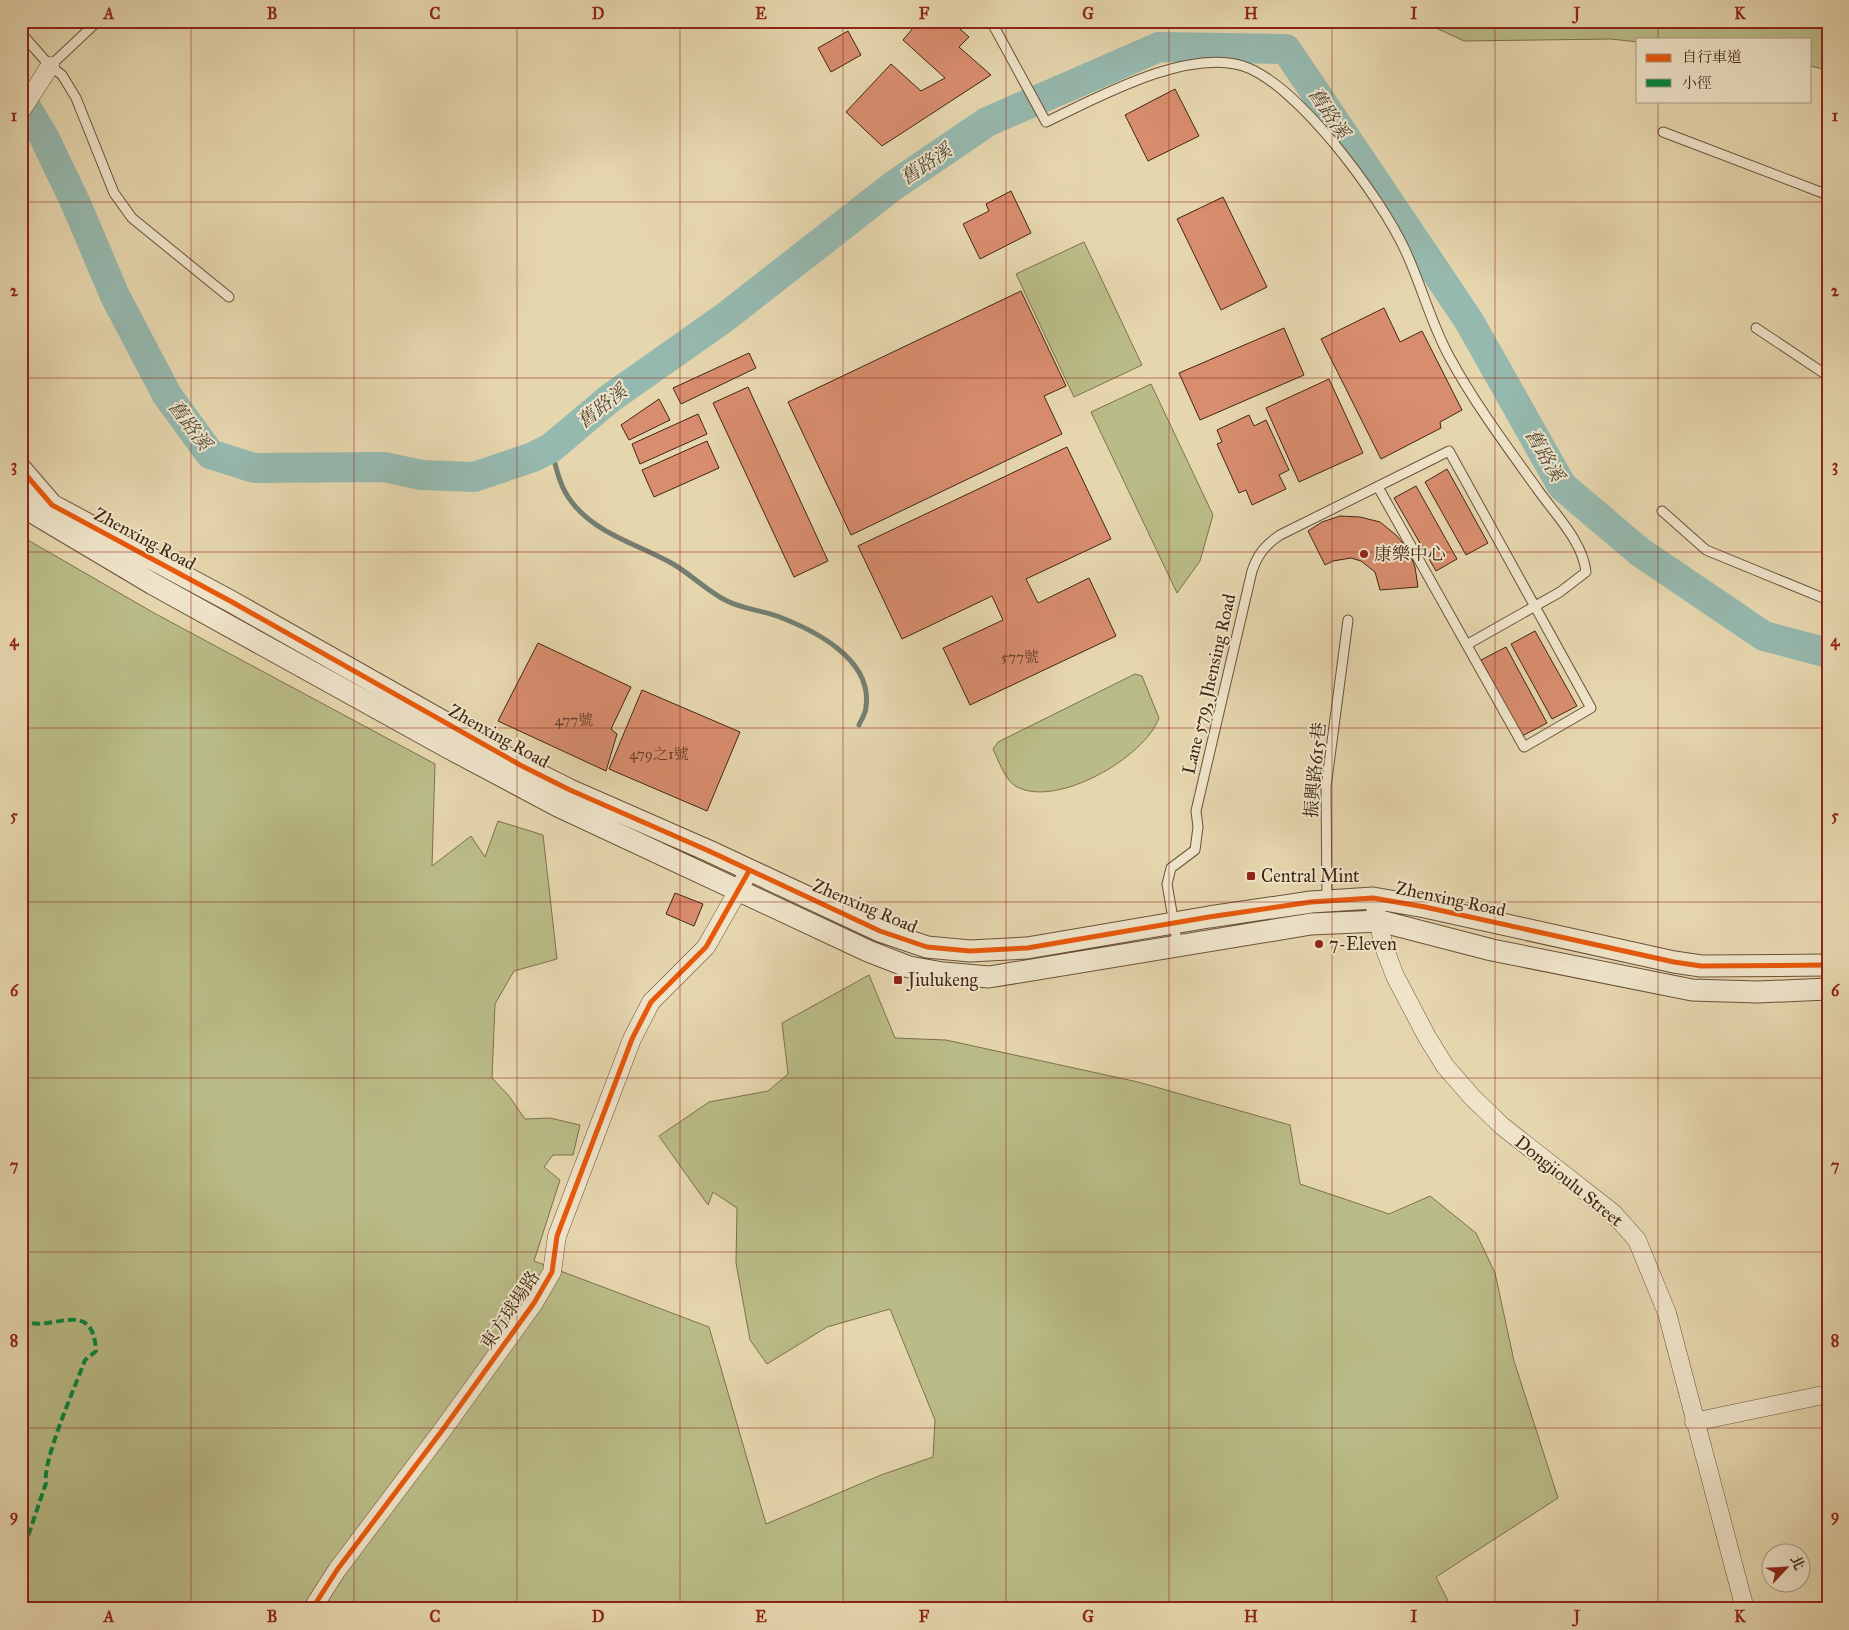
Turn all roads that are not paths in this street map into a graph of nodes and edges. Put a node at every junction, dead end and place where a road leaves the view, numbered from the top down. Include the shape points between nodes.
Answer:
1 (98, 21) edge
2 (991, 21) edge
3 (21, 33) edge
4 (50, 66) junction
5 (21, 111) edge
6 (1664, 132) dead end
7 (1828, 195) edge
8 (228, 297) dead end
9 (1756, 328) dead end
10 (1828, 376) edge
11 (21, 469) edge
12 (1378, 488) junction
13 (21, 501) edge
14 (1662, 511) dead end
15 (1828, 600) edge
16 (1534, 606) junction
17 (1348, 620) dead end
18 (1468, 644) junction
19 (744, 879) junction
20 (1373, 898) junction
21 (1328, 912) junction
22 (1380, 921) junction
23 (1175, 922) junction
24 (1178, 947) junction
25 (1828, 965) edge
26 (1828, 989) edge
27 (1828, 1394) edge
28 (1694, 1422) junction
29 (312, 1609) edge
30 (1745, 1609) edge

1 - 4 lane
2 - 16 lane via 1046,122 1126,85 1189,64 1241,65 1263,74 1321,129 1371,193 1405,250 1450,358 1563,524 1584,561 1586,572 1560,592
3 - 4 lane
4 - 5 street
4 - 8 lane via 62,75 76,98 114,193 132,218
6 - 7 lane
9 - 10 lane
11 - 19 street, Zhenxing Road via 52,505 232,602 522,766
12 - 16 lane, Lane 579, Jhensing Road via 1450,452
12 - 18 lane, Lane 579, Jhensing Road
12 - 23 lane, Lane 579, Jhensing Road via 1280,535 1266,544 1256,557 1196,811 1195,850 1171,868 1167,884
13 - 19 street, Zhenxing Road via 37,515 96,552 558,806
14 - 15 lane via 1706,550
16 - 18 lane
16 - 18 lane, Lane 579, Jhensing Road via 1591,708 1524,747
17 - 21 lane, 振興路615巷 via 1326,787
19 - 23 street, Zhenxing Road via 927,947 970,951 1027,948
19 - 24 street, Zhenxing Road via 868,951 909,967 943,973 989,977
19 - 29 street, 東方球場路 via 706,947 651,1002 636,1032 557,1236 552,1272 534,1303 337,1570
20 - 21 street, Zhenxing Road
20 - 22 street, Dongjioulu Street
20 - 25 street, Zhenxing Road via 1701,966
21 - 22 street, Zhenxing Road
21 - 23 street, Zhenxing Road
21 - 24 street, Zhenxing Road
22 - 26 street, Zhenxing Road via 1492,950 1692,990
22 - 28 street, Dongjioulu Street via 1384,947 1395,976 1445,1066 1502,1126 1613,1213 1637,1240 1667,1313
23 - 24 lane, Lane 579, Jhensing Road
27 - 28 street
28 - 30 street, Dongjioulu Street

